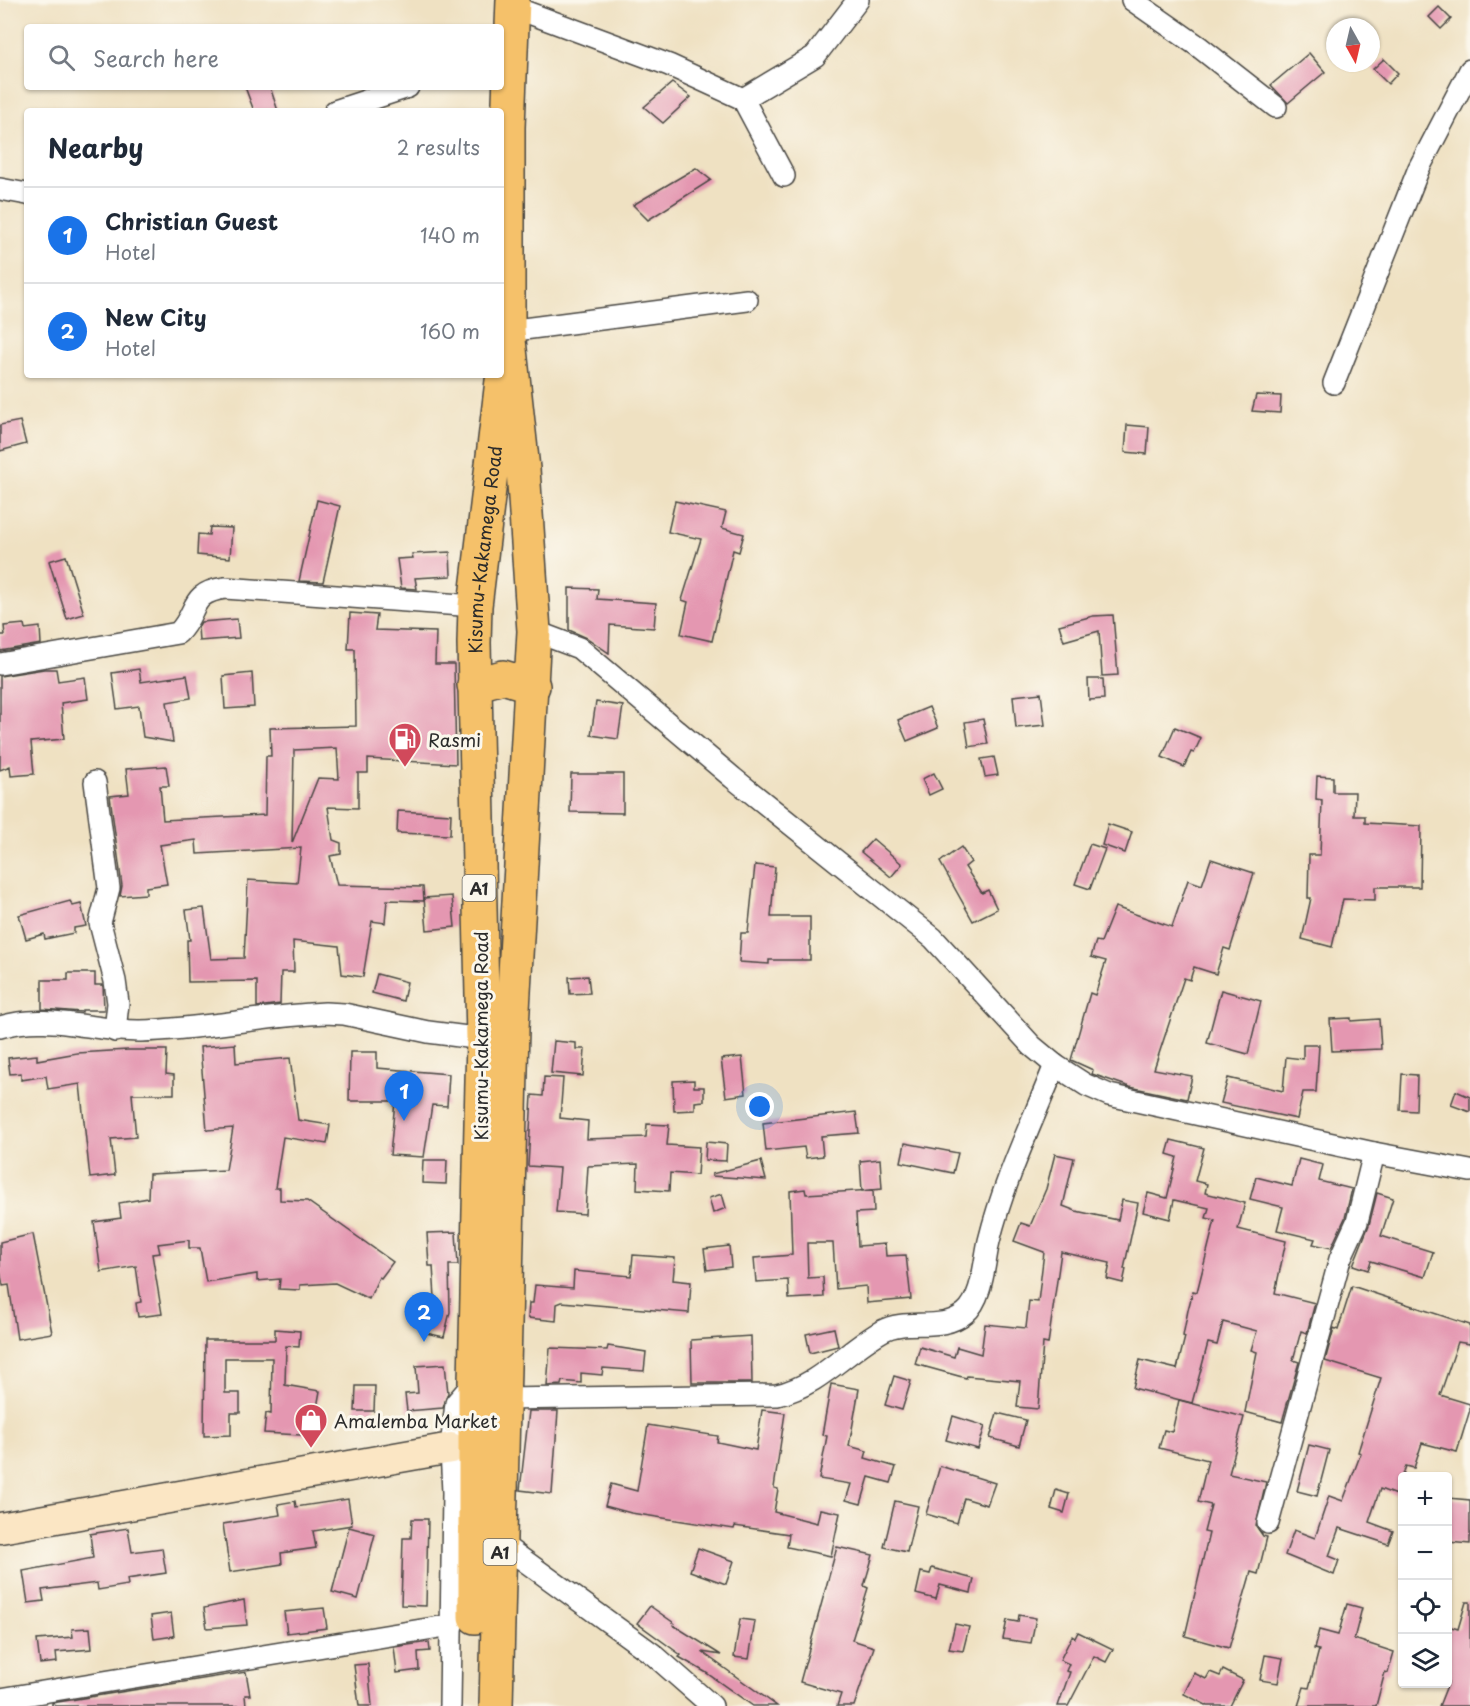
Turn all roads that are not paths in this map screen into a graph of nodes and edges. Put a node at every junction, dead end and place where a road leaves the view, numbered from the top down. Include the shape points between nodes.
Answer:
1 (858, 0) edge
2 (1132, 0) edge
3 (513, 3) edge
4 (507, 56) edge
5 (1470, 70) edge
6 (399, 90) edge
7 (743, 99) junction
8 (1276, 107) dead end
9 (344, 108) edge
10 (784, 176) dead end
11 (0, 189) edge
12 (24, 193) edge
13 (747, 300) dead end
14 (508, 331) junction
15 (504, 364) edge
16 (502, 378) edge
17 (1334, 382) dead end
18 (475, 606) junction
19 (534, 631) junction
20 (0, 664) edge
21 (474, 685) junction
22 (532, 686) junction
23 (94, 782) dead end
24 (0, 1027) edge
25 (115, 1031) junction
26 (483, 1039) junction
27 (1055, 1065) junction
28 (1374, 1154) junction
29 (1470, 1171) edge
30 (475, 1381) junction
31 (503, 1399) junction
32 (451, 1448) junction
33 (1268, 1523) dead end
34 (0, 1528) edge
35 (500, 1543) junction
36 (452, 1625) junction
37 (0, 1699) edge
38 (450, 1706) edge
39 (473, 1706) edge
40 (496, 1706) edge
41 (712, 1706) edge

1 - 7 street via 815,56
2 - 8 street
3 - 4 highway, Kisumu-Kakamega Road / A1
3 - 7 street
4 - 14 highway, Kisumu-Kakamega Road / A1
5 - 17 street via 1419,168
6 - 9 street
7 - 10 street
11 - 12 street
13 - 14 street
14 - 15 highway, Kisumu-Kakamega Road / A1
14 - 19 highway, Kisumu-Kakamega Road / A1 via 524,469
16 - 18 highway, Kisumu-Kakamega Road / A1
18 - 20 street via 225,588 208,591 195,600 189,622 178,633
18 - 21 highway, Kisumu-Kakamega Road / A1
19 - 22 highway, Kisumu-Kakamega Road / A1
19 - 27 street via 579,648 933,938 1032,1046
21 - 22 highway via 503,677
21 - 26 highway, Kisumu-Kakamega Road / A1
22 - 31 highway, Kisumu-Kakamega Road / A1 via 512,1028
23 - 25 street via 110,888 100,923 115,981
24 - 25 street via 47,1021
25 - 26 street via 173,1030 325,1013
26 - 30 highway, Kisumu-Kakamega Road / A1
27 - 28 street via 1109,1095
27 - 31 street via 997,1209 975,1300 957,1318 882,1331 826,1373 790,1392 771,1396
28 - 29 street
28 - 33 street via 1357,1222 1340,1259
30 - 32 street via 456,1403
30 - 39 highway, Kisumu-Kakamega Road / A1
31 - 35 highway, Kisumu-Kakamega Road / A1
32 - 34 main road
32 - 36 street
35 - 40 highway, Kisumu-Kakamega Road / A1
35 - 41 street via 654,1655
36 - 37 street
36 - 38 street

